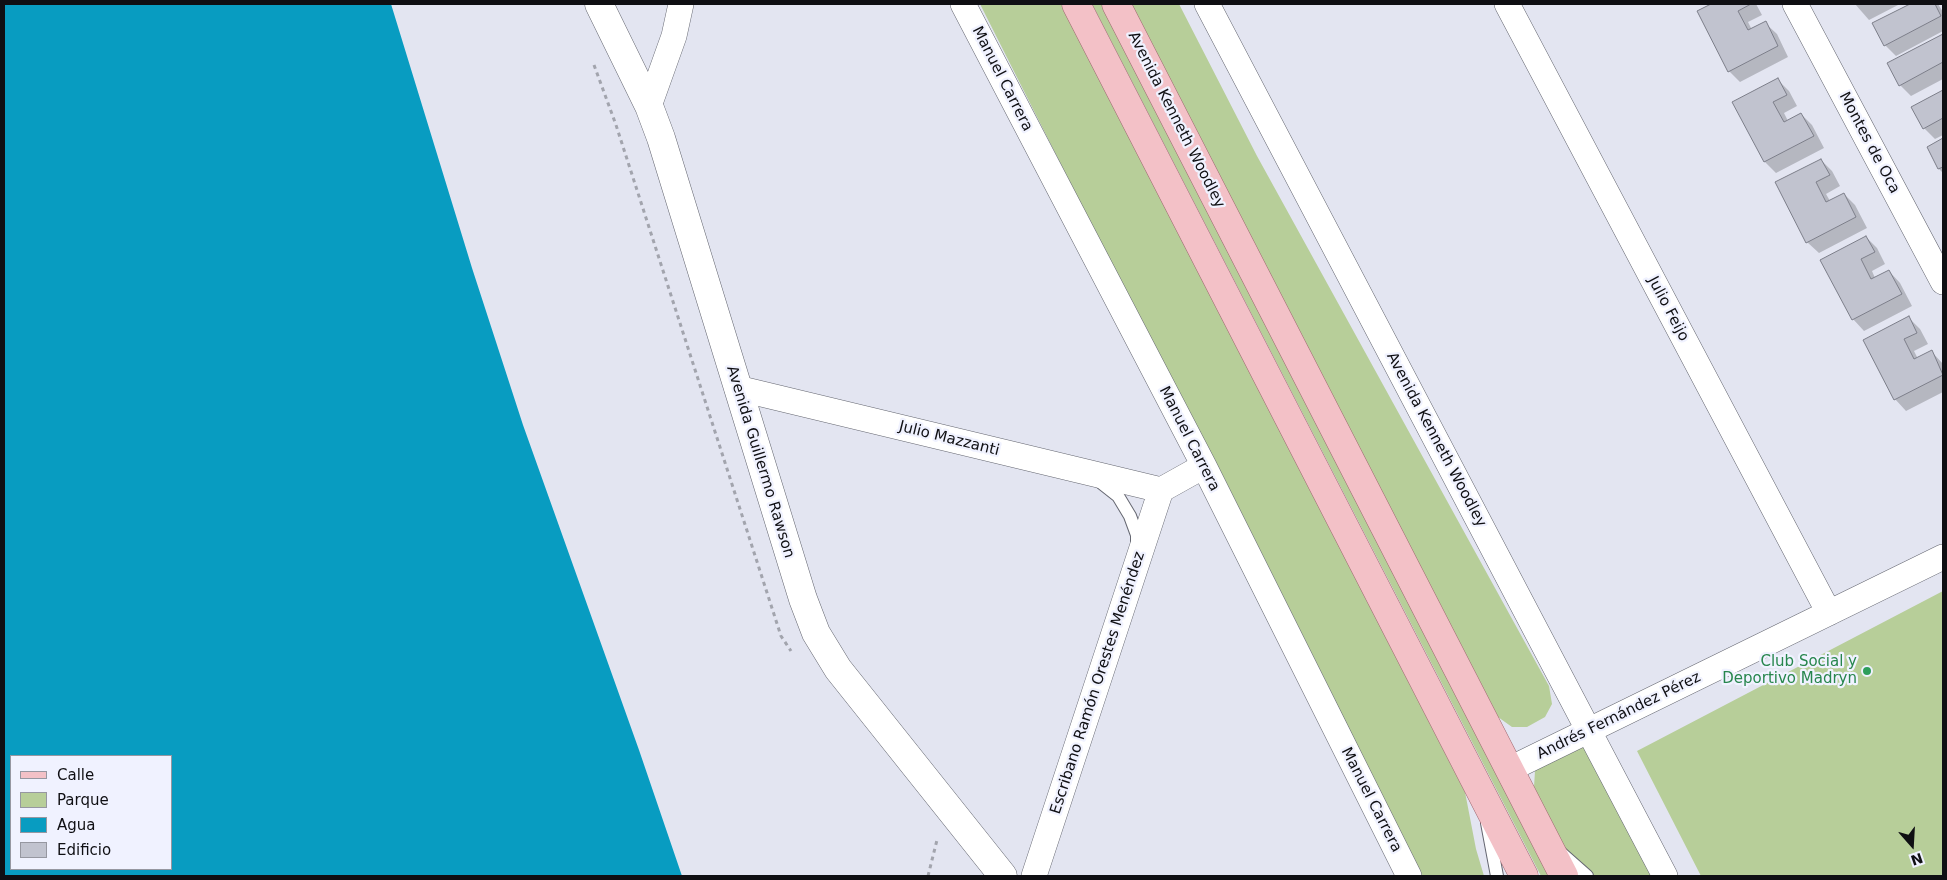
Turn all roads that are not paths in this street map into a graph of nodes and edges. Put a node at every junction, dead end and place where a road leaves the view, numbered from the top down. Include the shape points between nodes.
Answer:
1 (600, 4) edge
2 (681, 4) edge
3 (963, 4) edge
4 (1076, 4) edge
5 (1116, 4) edge
6 (1207, 4) edge
7 (1507, 4) edge
8 (1795, 4) edge
9 (649, 106) junction
10 (1943, 282) edge
11 (737, 388) junction
12 (1204, 466) junction
13 (1089, 473) junction
14 (1161, 490) junction
15 (1943, 556) edge
16 (1138, 559) junction
17 (1829, 613) junction
18 (1588, 730) junction
19 (1510, 769) junction
20 (1482, 796) junction
21 (1544, 836) junction
22 (1003, 876) edge
23 (1034, 876) edge
24 (1409, 876) edge
25 (1497, 876) edge
26 (1524, 876) edge
27 (1564, 876) edge
28 (1587, 876) edge
29 (1665, 876) edge

1 - 9 street, Avenida Guillermo Rawson
2 - 9 street via 674,36
3 - 12 street, Manuel Carrera
4 - 20 main road
5 - 19 main road, Avenida Kenneth Woodley
6 - 18 street, Avenida Kenneth Woodley
7 - 17 street, Julio Feijo
8 - 10 street, Montes de Oca
9 - 11 street, Avenida Guillermo Rawson
11 - 13 street, Julio Mazzanti
11 - 22 street, Avenida Guillermo Rawson via 816,633 838,669
12 - 14 street
12 - 24 street, Manuel Carrera
13 - 14 street, Julio Mazzanti
13 - 16 lane via 1118,496 1130,516 1137,535
14 - 16 street, Escribano Ramón Orestes Menéndez
15 - 17 street, Andrés Fernández Pérez
16 - 23 street, Escribano Ramón Orestes Menéndez
17 - 18 street, Andrés Fernández Pérez
18 - 19 street, Andrés Fernández Pérez
18 - 29 street, Avenida Kenneth Woodley
19 - 21 main road, Avenida Kenneth Woodley
20 - 25 lane
20 - 26 main road
21 - 27 main road, Avenida Kenneth Woodley
21 - 28 lane

